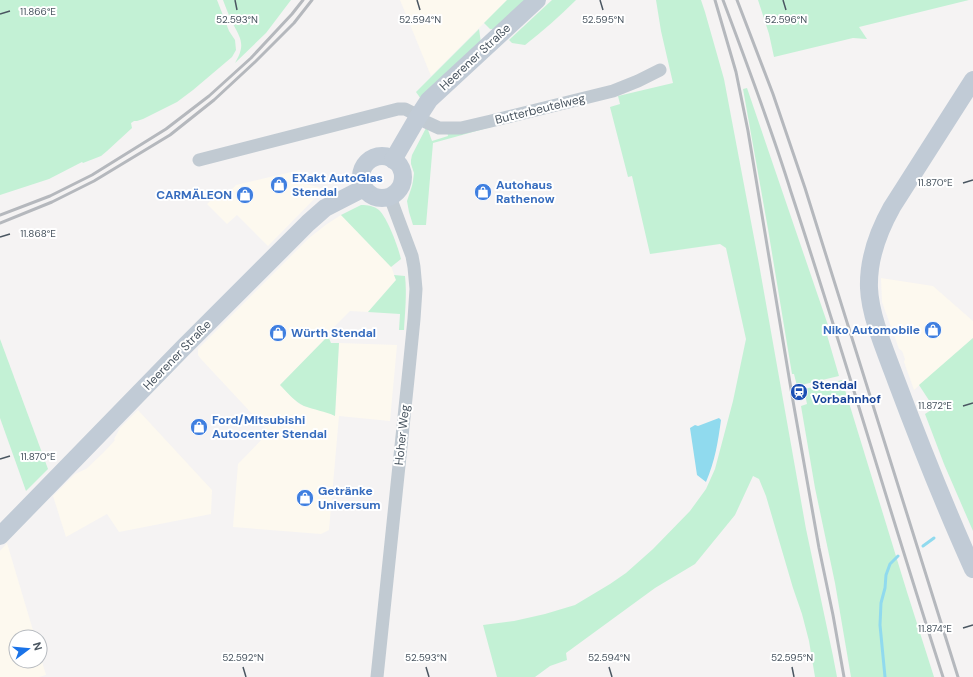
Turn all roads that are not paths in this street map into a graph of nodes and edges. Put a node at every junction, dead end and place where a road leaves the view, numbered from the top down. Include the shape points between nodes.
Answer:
1 (537, 0) edge
2 (660, 70) dead end
3 (973, 80) edge
4 (418, 117) junction
5 (199, 160) dead end
6 (393, 160) junction
7 (364, 188) junction
8 (390, 197) junction
9 (0, 536) edge
10 (973, 569) edge
11 (377, 677) edge

1 - 4 main road, Heerener Straße via 435,94
2 - 4 street, Butterbeutelweg via 613,91 461,128 439,128
3 - 10 main road via 882,224 870,262 869,288 878,330 916,434
4 - 5 street via 405,109 398,109
4 - 6 main road, Heerener Straße
6 - 7 main road via 387,157 370,160 363,170
6 - 8 main road via 401,168 403,179 399,190
7 - 8 main road via 372,196
7 - 9 main road, Heerener Straße via 325,208 308,222
8 - 11 street, Hoher Weg via 412,256 416,289

